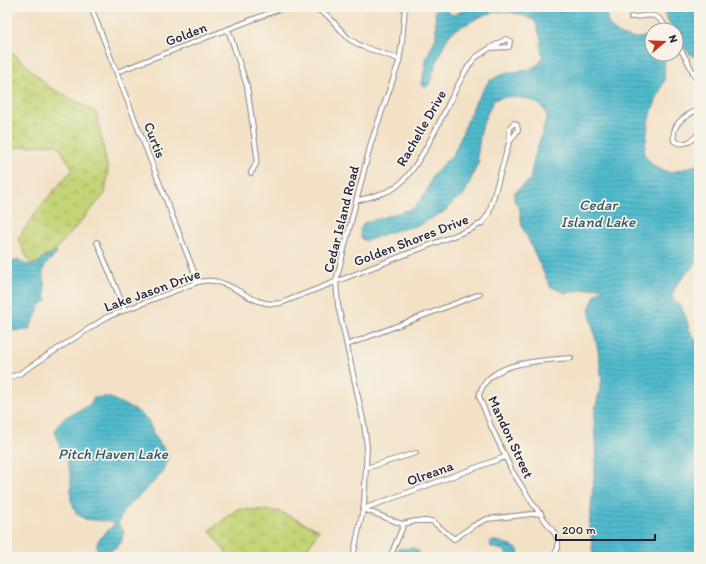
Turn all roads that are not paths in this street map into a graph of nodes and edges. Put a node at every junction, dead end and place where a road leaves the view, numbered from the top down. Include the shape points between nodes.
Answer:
1 (91, 7) edge
2 (285, 7) edge
3 (313, 7) edge
4 (405, 7) edge
5 (631, 17) dead end
6 (663, 22) edge
7 (228, 29) junction
8 (490, 48) junction
9 (684, 55) edge
10 (400, 58) junction
11 (117, 72) junction
12 (699, 85) edge
13 (699, 109) edge
14 (699, 131) edge
15 (509, 143) dead end
16 (252, 172) dead end
17 (356, 201) junction
18 (97, 242) dead end
19 (336, 281) junction
20 (198, 282) junction
21 (480, 294) dead end
22 (125, 310) junction
23 (347, 345) junction
24 (571, 358) dead end
25 (7, 378) edge
26 (416, 453) dead end
27 (505, 457) junction
28 (366, 468) junction
29 (363, 509) junction
30 (541, 513) junction
31 (404, 524) junction
32 (352, 557) edge
33 (390, 557) edge
34 (553, 557) edge

1 - 11 street, Curtis
2 - 7 street, Golden
3 - 10 street via 328,16 349,39 361,46
4 - 10 street, Cedar Island Road
5 - 6 street via 653,15 660,17
7 - 11 street, Golden
7 - 16 street via 248,86 257,156
8 - 8 street, Rachelle Drive via 508,47 511,42 505,39
8 - 17 street, Rachelle Drive via 475,58 468,67 426,146 405,178 390,190
9 - 12 street
10 - 17 street, Cedar Island Road via 375,130
11 - 20 street, Curtis
13 - 14 street via 684,116 676,124 674,141 684,144 692,140
15 - 19 street, Golden Shores Drive via 491,209 481,224
17 - 19 street, Cedar Island Road
18 - 22 street
19 - 20 street, Lake Jason Drive via 272,304 254,300 231,286 213,280
19 - 23 street, Cedar Island Road via 338,305
20 - 22 street, Lake Jason Drive
21 - 23 street
22 - 25 street, Lake Jason Drive via 107,317 19,374
23 - 28 street, Cedar Island Road via 366,434
24 - 27 street, Mandon Street via 522,362 485,382 479,396
26 - 28 street
27 - 29 street, Olreana
27 - 30 street, Mandon Street
28 - 29 street, Cedar Island Road
29 - 31 street
29 - 32 street, Cedar Island Road
30 - 31 street via 487,519 454,539 432,521 416,520
30 - 34 street, Mandon Street via 558,540 558,548
31 - 33 street

